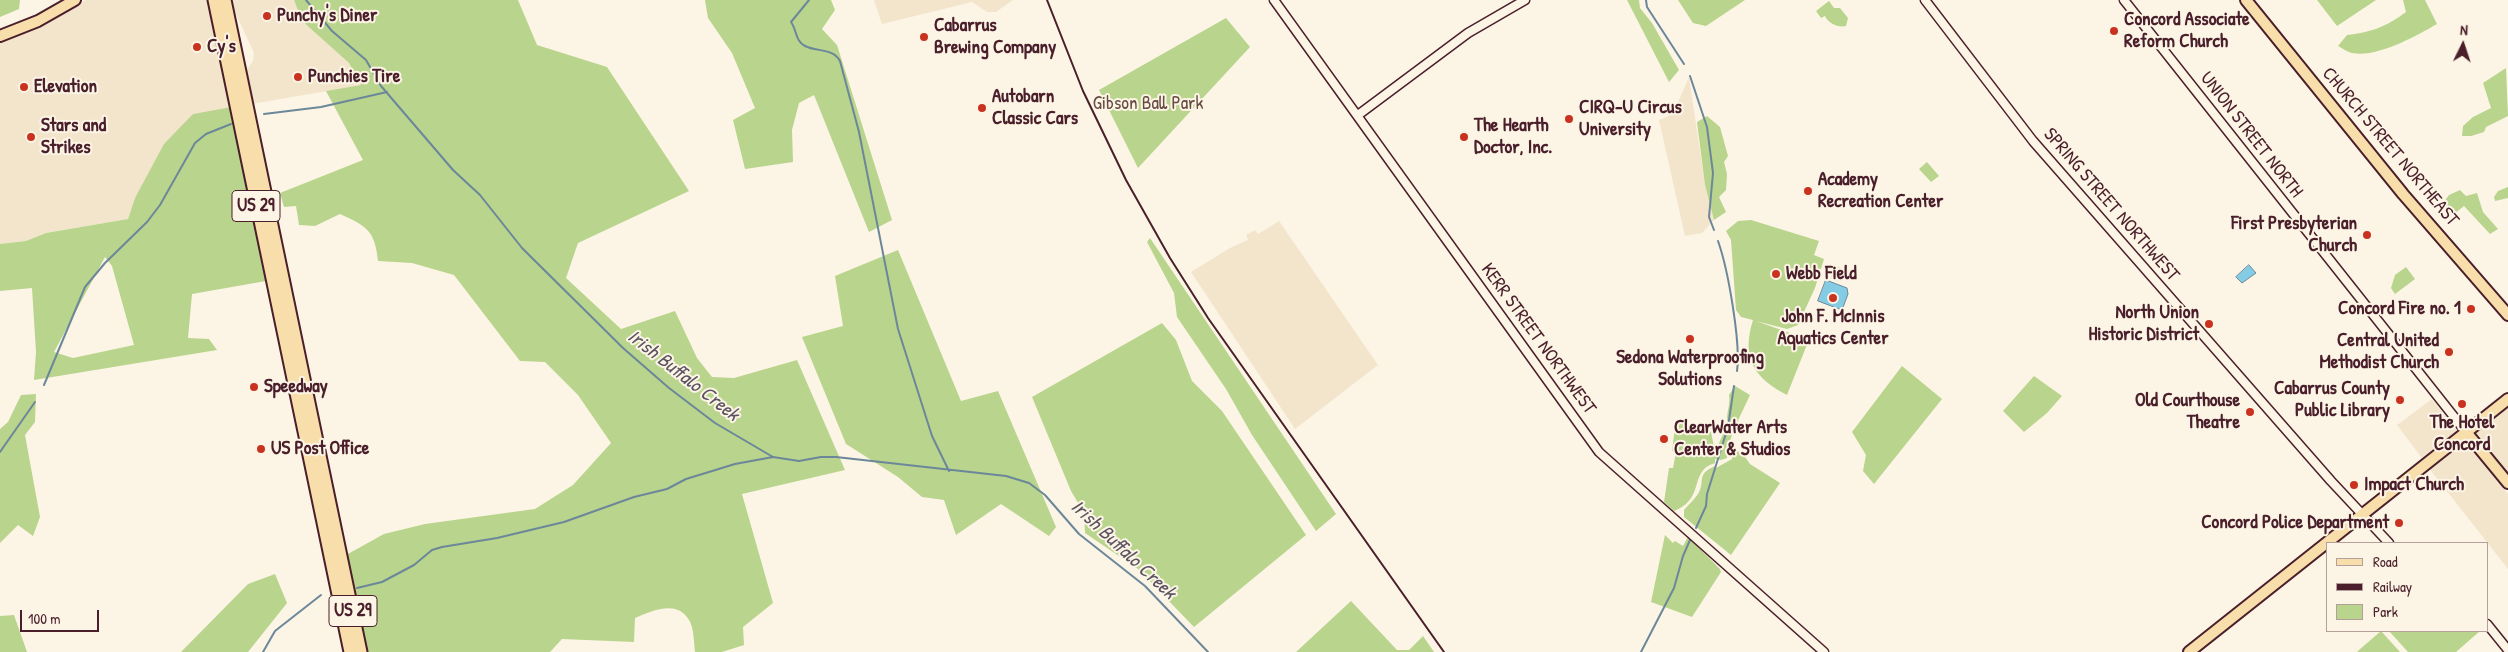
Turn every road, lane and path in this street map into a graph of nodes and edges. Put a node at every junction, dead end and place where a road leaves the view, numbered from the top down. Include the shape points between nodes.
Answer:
1 (76, 0) edge
2 (214, 0) edge
3 (218, 0) edge
4 (225, 0) edge
5 (1274, 0) edge
6 (1525, 0) edge
7 (1925, 0) edge
8 (2124, 0) edge
9 (2246, 0) edge
10 (0, 36) edge
11 (234, 68) junction
12 (1358, 115) junction
13 (2508, 315) edge
14 (2508, 399) edge
15 (2466, 432) junction
16 (2508, 483) edge
17 (2361, 515) junction
18 (2327, 542) edge
19 (2389, 542) edge
20 (2326, 543) edge
21 (2488, 625) edge
22 (2508, 650) edge
23 (350, 652) edge
24 (361, 652) edge
25 (1824, 652) edge
26 (2189, 652) edge

1 - 10 main road via 38,21
2 - 11 highway, US 29
3 - 11 highway
4 - 11 highway, US 29
5 - 12 street, KERR STREET NORTHWEST
6 - 12 street via 1468,33
7 - 17 street, SPRING STREET NORTHWEST via 2033,141
8 - 15 street, UNION STREET NORTH
9 - 13 main road, CHURCH STREET NORTHEAST via 2403,194
11 - 23 highway, US 29
11 - 24 highway, US 29 via 248,113
12 - 25 street, KERR STREET NORTHWEST via 1599,452
14 - 15 main road
15 - 16 main road
15 - 17 main road
17 - 18 main road
17 - 19 street, SPRING STREET NORTHWEST
20 - 26 main road
21 - 22 street

